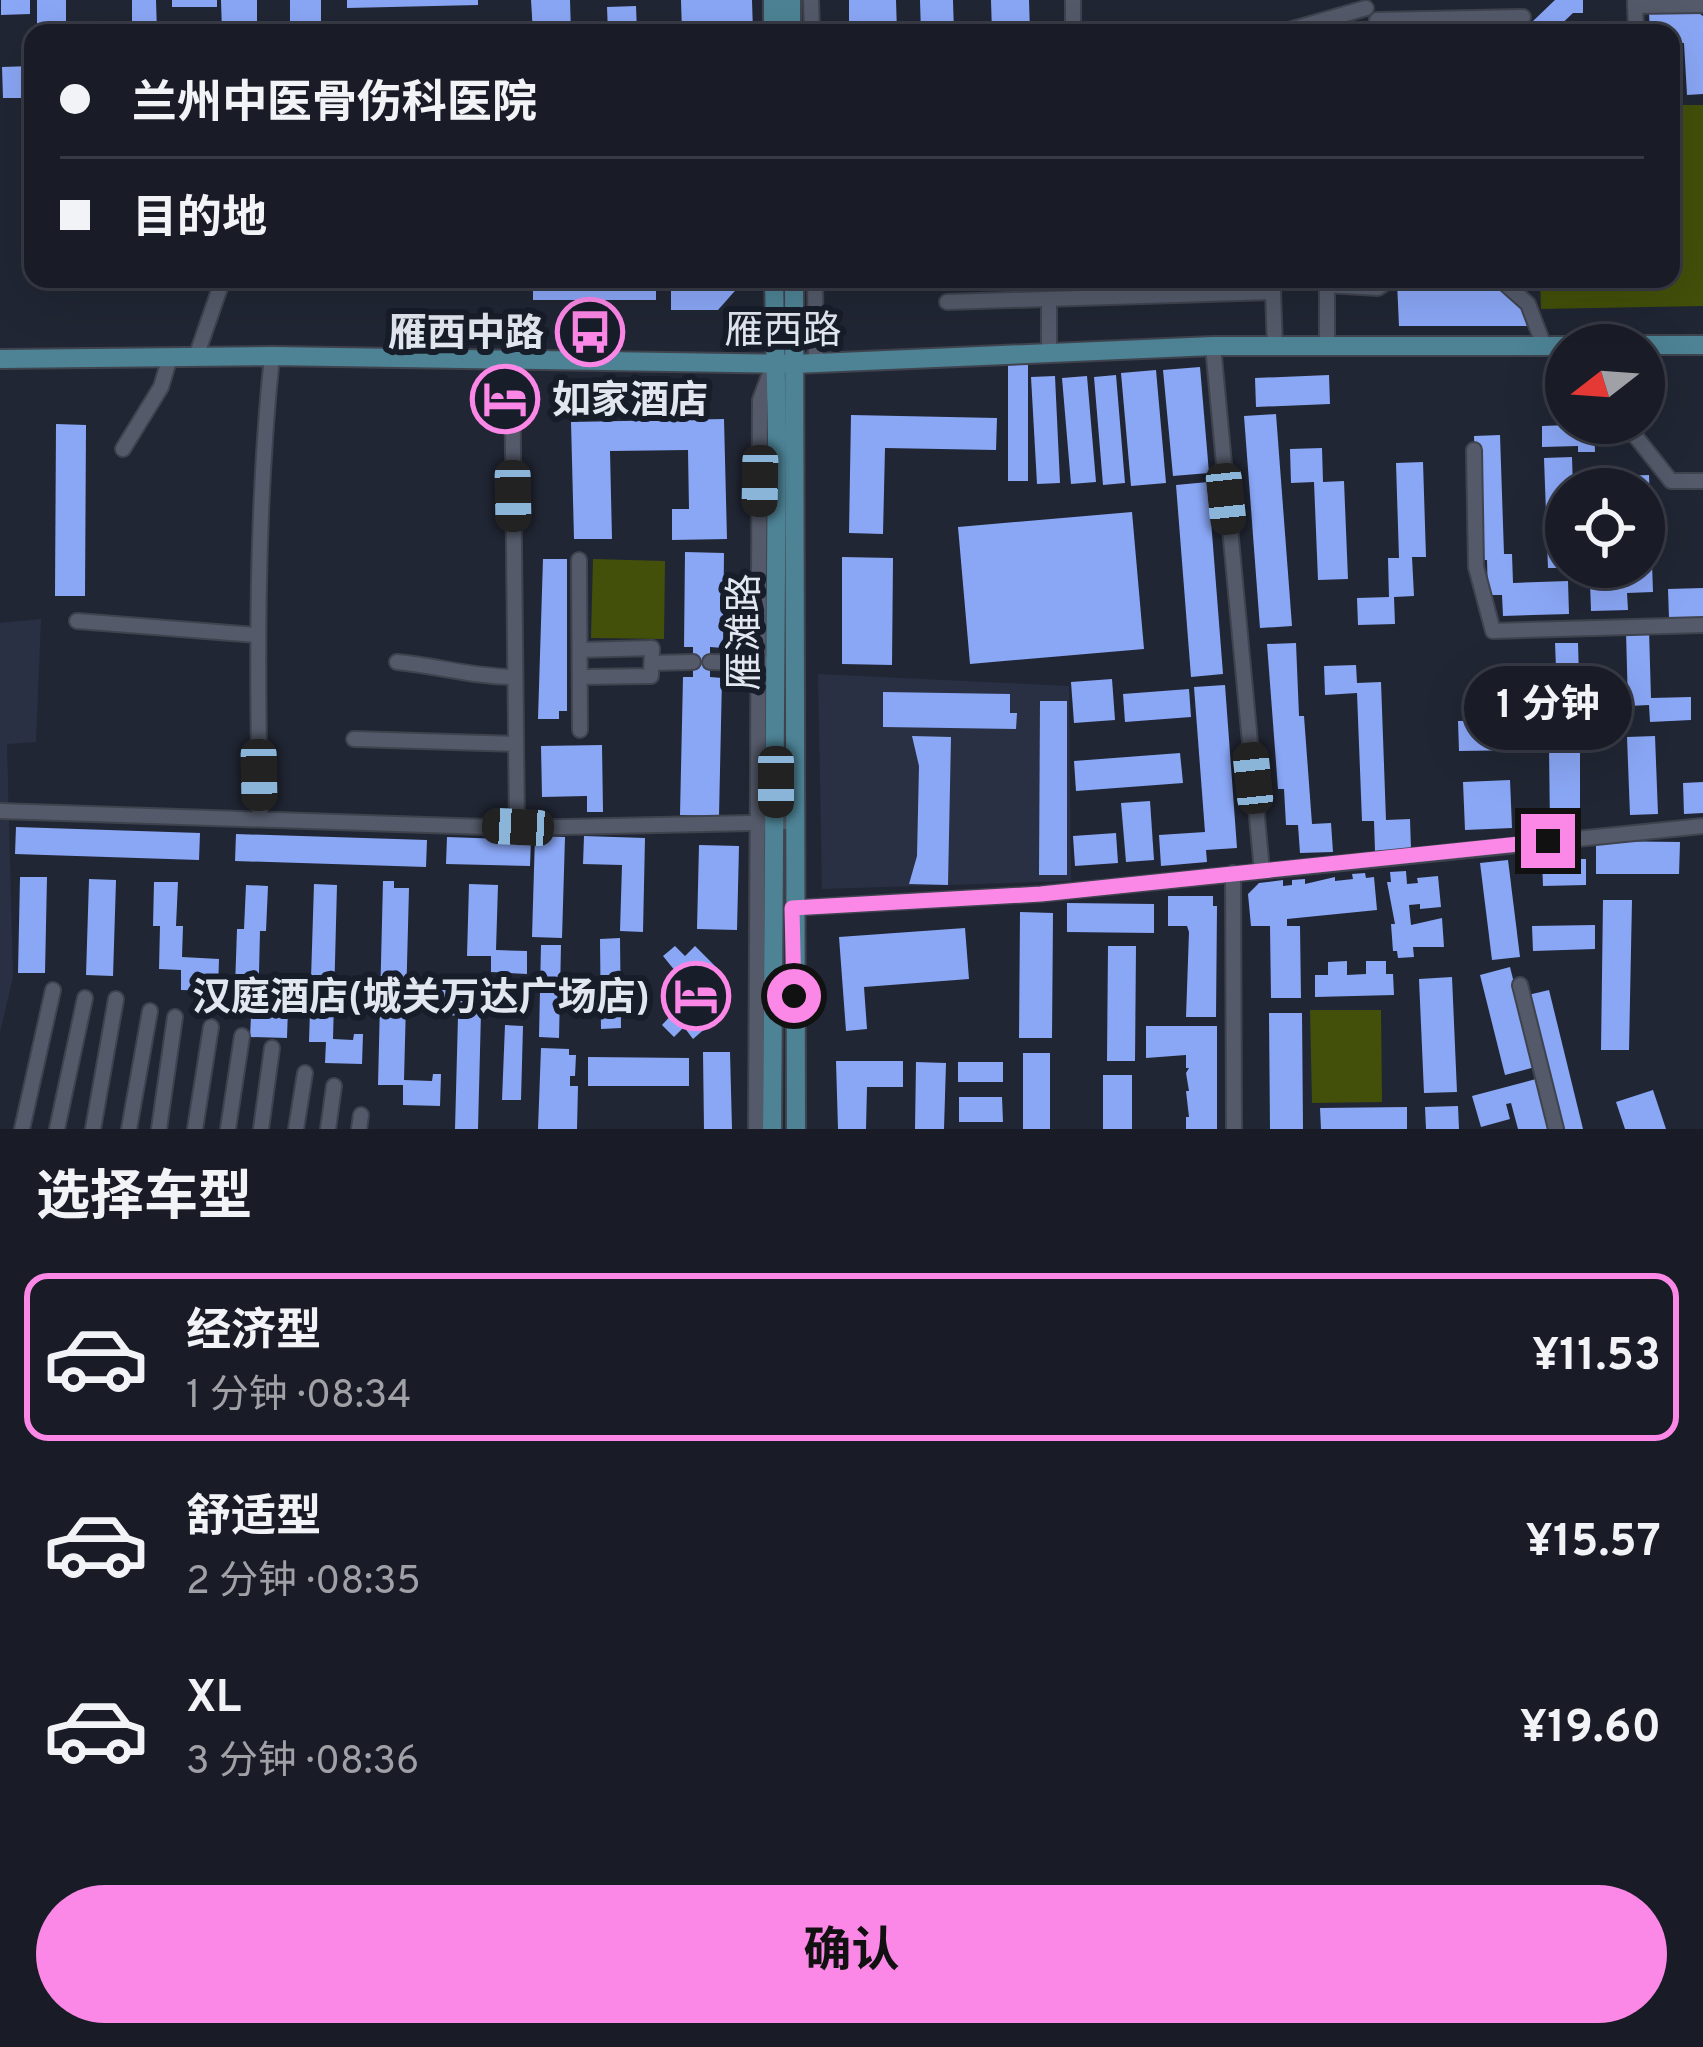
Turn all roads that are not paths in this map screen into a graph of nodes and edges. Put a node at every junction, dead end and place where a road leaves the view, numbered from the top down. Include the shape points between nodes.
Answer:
1 (1635, 3) edge
2 (1703, 5) edge
3 (1371, 15) edge
4 (1522, 17) dead end
5 (1325, 24) edge
6 (220, 288) edge
7 (775, 288) edge
8 (793, 288) edge
9 (815, 288) edge
10 (1327, 288) edge
11 (1510, 288) edge
12 (1049, 299) junction
13 (947, 302) dead end
14 (1665, 345) edge
15 (1703, 345) edge
16 (1213, 346) junction
17 (1544, 346) joint
18 (1327, 347) junction
19 (1274, 348) junction
20 (1049, 355) junction
21 (272, 356) junction
22 (196, 357) junction
23 (170, 358) junction
24 (0, 359) edge
25 (512, 360) junction
26 (784, 363) junction
27 (816, 363) junction
28 (1642, 444) edge
29 (123, 449) dead end
30 (1474, 450) dead end
31 (1703, 481) edge
32 (579, 560) dead end
33 (77, 621) dead end
34 (1703, 625) edge
35 (257, 634) junction
36 (580, 650) junction
37 (397, 662) dead end
38 (693, 662) dead end
39 (710, 662) dead end
40 (652, 663) junction
41 (775, 663) junction
42 (515, 677) junction
43 (580, 677) junction
44 (580, 730) dead end
45 (354, 739) dead end
46 (516, 744) junction
47 (0, 811) edge
48 (260, 818) junction
49 (776, 821) junction
50 (1703, 826) edge
51 (518, 827) junction
52 (1262, 871) junction
53 (1233, 873) junction
54 (792, 908) junction
55 (1520, 985) dead end
56 (53, 989) dead end
57 (85, 998) dead end
58 (116, 999) dead end
59 (150, 1011) dead end
60 (175, 1018) dead end
61 (211, 1027) dead end
62 (242, 1036) dead end
63 (272, 1048) dead end
64 (304, 1073) dead end
65 (334, 1086) dead end
66 (22, 1129) edge
67 (57, 1129) edge
68 (93, 1129) edge
69 (130, 1129) edge
70 (158, 1129) edge
71 (195, 1129) edge
72 (228, 1129) edge
73 (261, 1129) edge
74 (296, 1129) edge
75 (328, 1129) edge
76 (756, 1129) edge
77 (772, 1129) edge
78 (796, 1129) edge
79 (1234, 1129) edge
80 (1556, 1129) edge

1 - 2 street
3 - 4 street
3 - 5 street
6 - 22 street
7 - 26 main road, 雁滩路
8 - 26 main road, 雁滩路
9 - 27 street
10 - 18 street
11 - 17 street via 1528,304
12 - 13 street
12 - 19 street via 1273,292
12 - 20 street
14 - 15 main road
16 - 19 main road, 雁西路
16 - 20 main road, 雁西路
16 - 52 street
17 - 18 main road, 雁西路
18 - 19 main road, 雁西路
20 - 27 main road, 雁西路
21 - 22 main road, 雁西路
21 - 25 main road, 雁西路
21 - 35 street
22 - 23 main road, 雁西路
23 - 24 main road, 雁西路
23 - 29 street
25 - 26 main road, 雁西路
25 - 42 street
26 - 27 main road, 雁西路
26 - 41 main road, 雁滩路
28 - 31 street via 1672,482
30 - 34 street via 1475,567 1493,631
32 - 36 street
33 - 35 street
35 - 48 street
36 - 40 street via 652,647
36 - 43 street
37 - 42 street
38 - 40 street
39 - 41 street
40 - 43 street via 651,676
41 - 49 main road, 雁滩路
41 - 49 street
42 - 46 street
43 - 44 street
45 - 46 street
46 - 51 street
47 - 48 street
48 - 51 street
49 - 51 street
49 - 54 main road, 雁滩路
49 - 76 street
49 - 77 main road, 雁滩路
50 - 52 street
52 - 53 street
53 - 54 street
53 - 79 street
54 - 78 main road, 雁滩路
55 - 80 street
56 - 66 street
57 - 67 street
58 - 68 street
59 - 69 street
60 - 70 street
61 - 71 street
62 - 72 street
63 - 73 street
64 - 74 street
65 - 75 street

